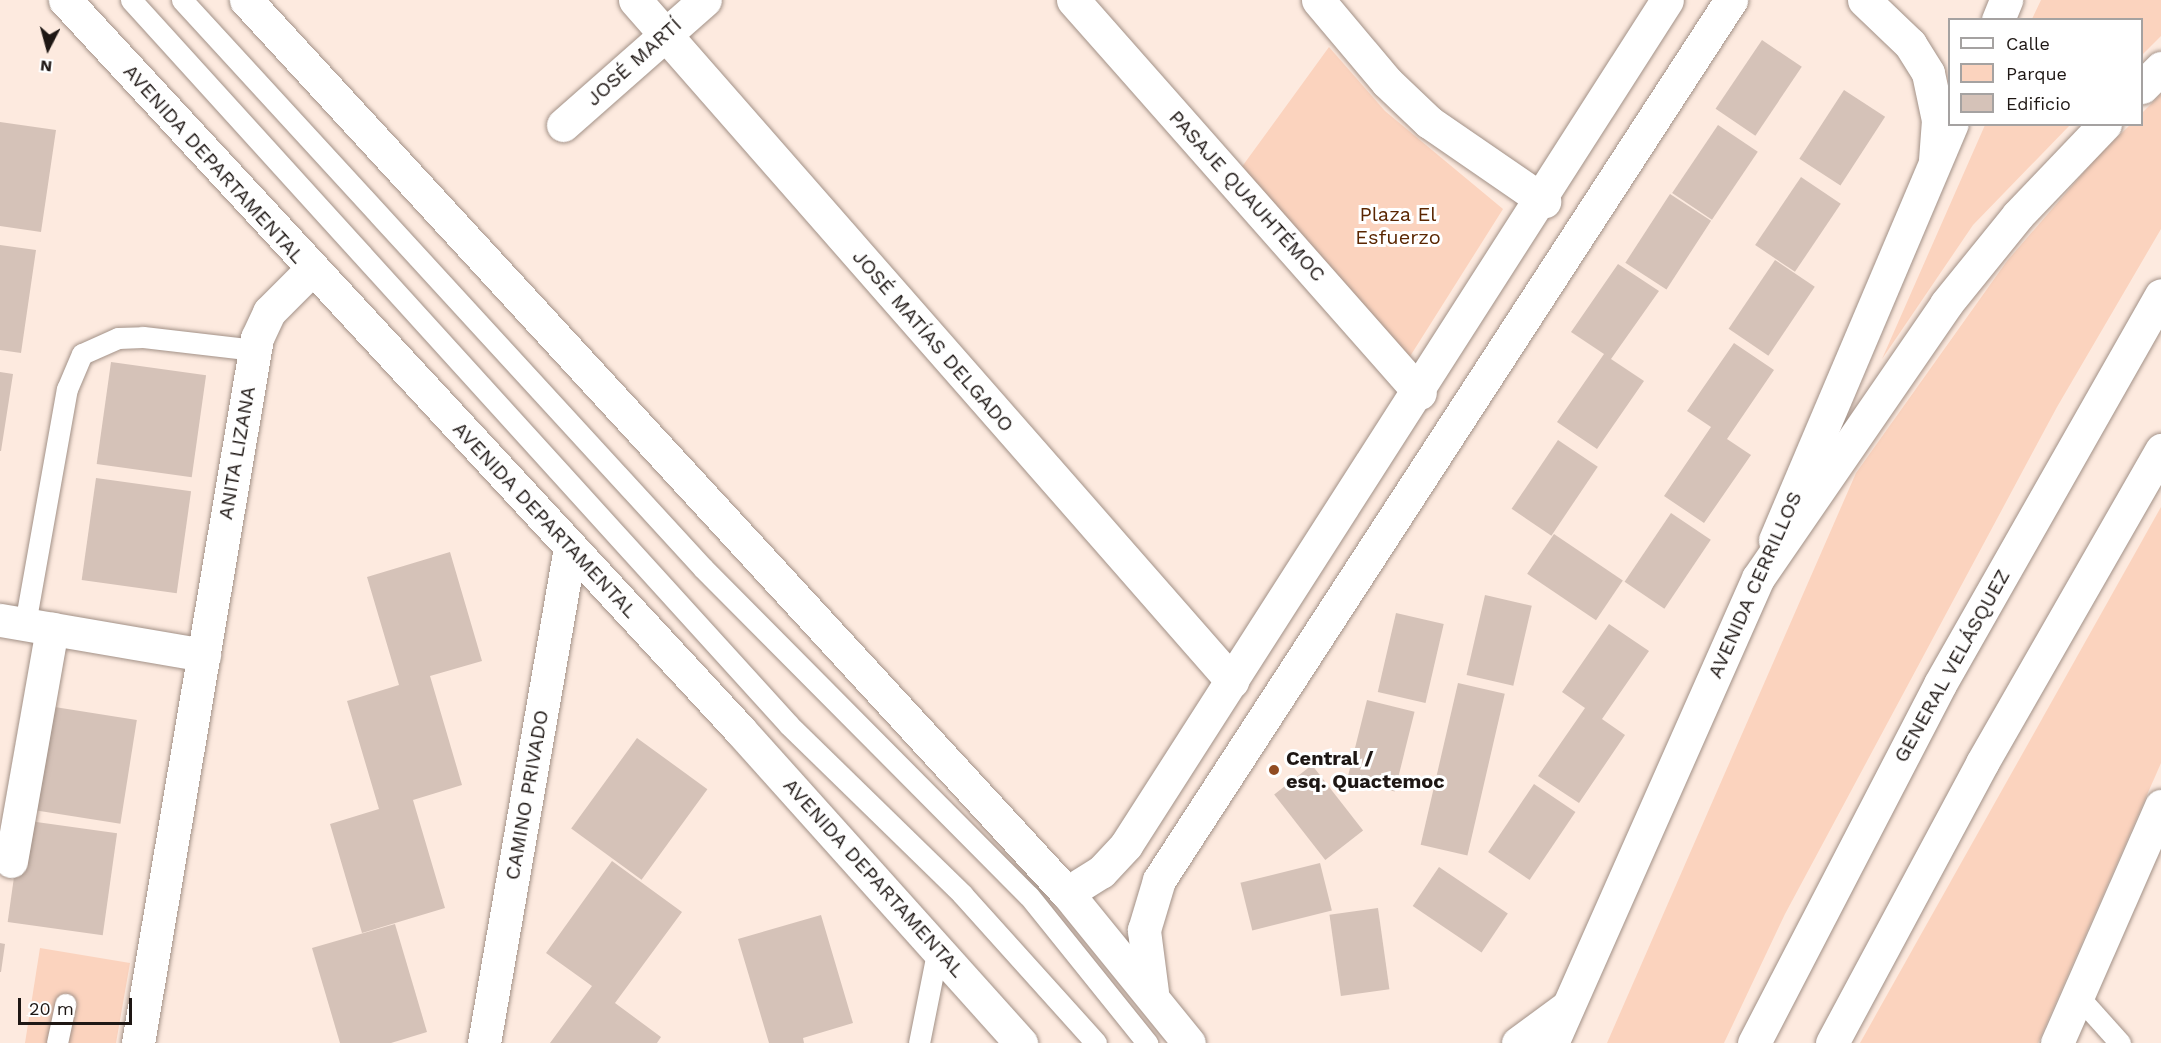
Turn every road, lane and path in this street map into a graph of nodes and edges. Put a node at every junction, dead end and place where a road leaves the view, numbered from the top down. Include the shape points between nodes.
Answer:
1 (65, 0) edge
2 (131, 0) edge
3 (182, 0) edge
4 (246, 0) edge
5 (635, 0) edge
6 (705, 0) edge
7 (1073, 0) edge
8 (1318, 0) edge
9 (1668, 0) edge
10 (1731, 0) edge
11 (1864, 0) edge
12 (2006, 0) edge
13 (1999, 18) edge
14 (664, 34) junction
15 (2161, 68) edge
16 (2143, 86) edge
17 (563, 125) dead end
18 (1951, 126) edge
19 (2103, 126) edge
20 (1934, 166) junction
21 (1544, 201) junction
22 (311, 270) junction
23 (2161, 295) edge
24 (255, 350) junction
25 (1419, 393) junction
26 (2161, 450) edge
27 (570, 547) junction
28 (1758, 578) junction
29 (26, 624) edge
30 (204, 655) junction
31 (1232, 681) junction
32 (2161, 806) edge
33 (11, 861) dead end
34 (1067, 893) junction
35 (938, 948) junction
36 (1152, 992) junction
37 (2078, 996) junction
38 (65, 1004) dead end
39 (1569, 1006) junction
40 (1189, 1042) edge
41 (57, 1043) edge
42 (138, 1043) edge
43 (484, 1043) edge
44 (919, 1043) edge
45 (1021, 1043) edge
46 (1096, 1043) edge
47 (1147, 1043) edge
48 (1518, 1043) edge
49 (1552, 1043) edge
50 (1754, 1043) edge
51 (1832, 1043) edge
52 (2057, 1043) edge
53 (2120, 1043) edge

1 - 22 main road, AVENIDA DEPARTAMENTAL
2 - 46 lane via 789,725 962,894
3 - 47 lane via 703,568 1029,896
4 - 34 main road
5 - 14 main road, JOSÉ MATÍAS DELGADO
6 - 14 main road, JOSÉ MARTÍ
7 - 25 main road, PASAJE QUAUHTÉMOC
8 - 21 main road via 1387,82 1429,122
9 - 21 main road
10 - 36 main road via 1158,880 1144,930
11 - 20 main road via 1910,44 1928,73 1938,120
12 - 13 main road
14 - 17 main road, JOSÉ MARTÍ
14 - 31 main road, JOSÉ MATÍAS DELGADO
15 - 16 main road
18 - 20 main road, AVENIDA CERRILLOS
19 - 28 main road via 2018,215 1946,304
20 - 28 main road, AVENIDA CERRILLOS
21 - 25 main road
22 - 24 main road, ANITA LIZANA via 269,312
22 - 27 main road, AVENIDA DEPARTAMENTAL
23 - 50 main road, GENERAL VELÁSQUEZ via 1940,684
24 - 29 lane via 143,337 118,338 82,354 67,389
24 - 30 main road, ANITA LIZANA
25 - 31 main road
26 - 51 main road via 1982,763
27 - 35 main road, AVENIDA DEPARTAMENTAL
27 - 43 main road, CAMINO PRIVADO
28 - 39 main road, AVENIDA CERRILLOS
29 - 30 main road
29 - 33 main road
30 - 42 main road, ANITA LIZANA
31 - 34 main road via 1126,845 1101,873
32 - 37 main road
34 - 36 main road
35 - 44 lane
35 - 45 main road, AVENIDA DEPARTAMENTAL
36 - 40 main road
37 - 52 main road
37 - 53 lane
38 - 41 lane
39 - 48 main road
39 - 49 main road, AVENIDA CERRILLOS

